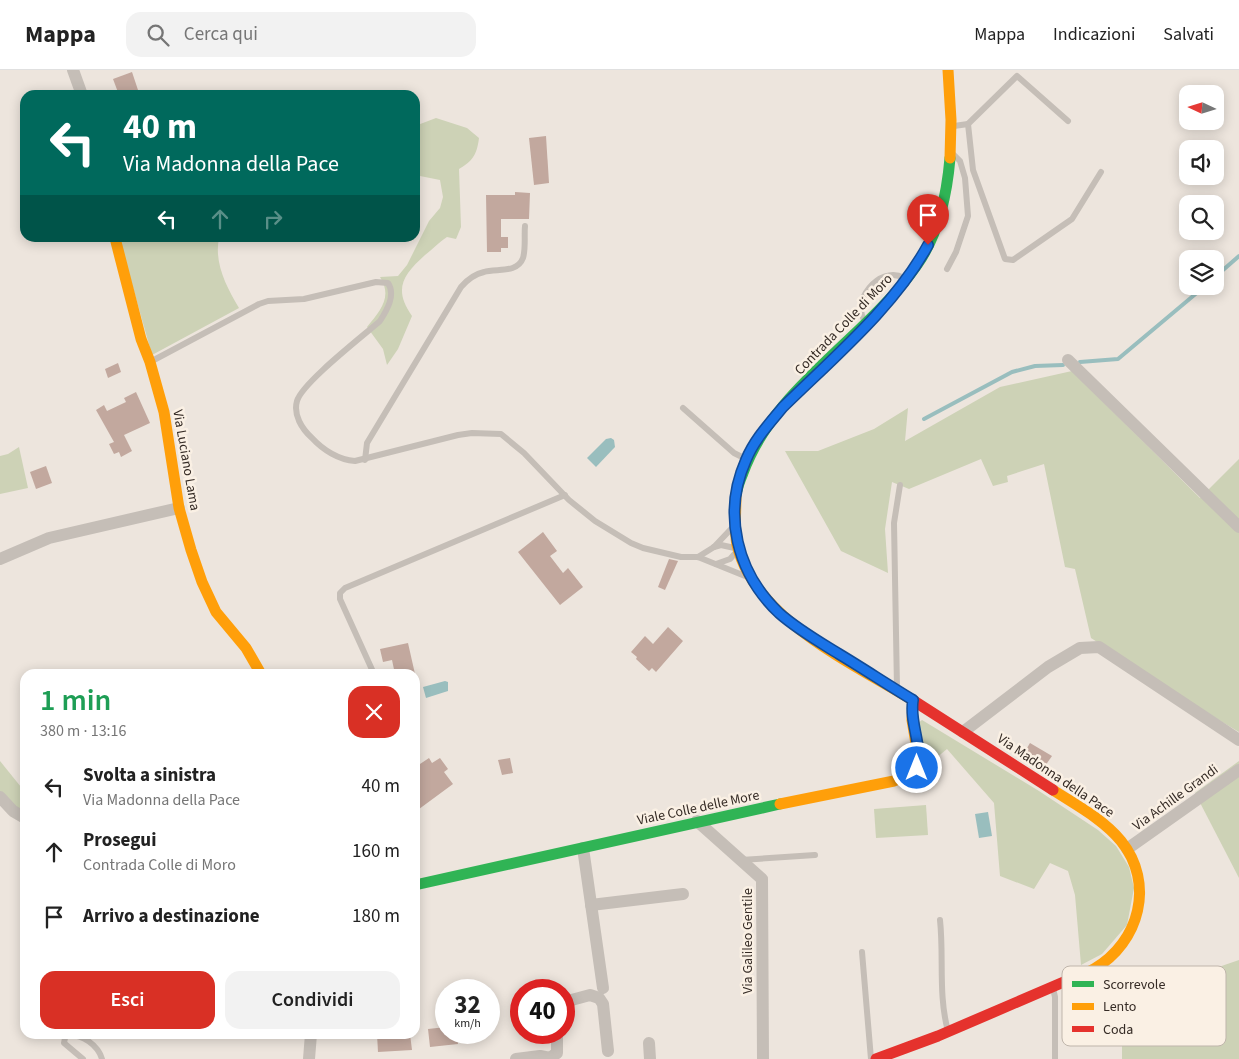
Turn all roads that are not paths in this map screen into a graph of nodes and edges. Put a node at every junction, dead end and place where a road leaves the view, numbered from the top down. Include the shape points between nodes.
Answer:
1 (73, 70) edge
2 (948, 70) edge
3 (80, 90) edge
4 (1068, 121) dead end
5 (968, 124) junction
6 (952, 127) junction
7 (951, 152) junction
8 (1101, 172) dead end
9 (524, 226) dead end
10 (116, 242) edge
11 (947, 269) dead end
12 (907, 279) junction
13 (867, 323) junction
14 (1068, 360) dead end
15 (150, 362) junction
16 (683, 408) dead end
17 (746, 459) junction
18 (365, 460) junction
19 (900, 484) dead end
20 (565, 496) junction
21 (735, 498) joint
22 (179, 508) junction
23 (734, 523) junction
24 (1239, 527) edge
25 (714, 547) junction
26 (739, 549) junction
27 (698, 558) junction
28 (0, 559) edge
29 (714, 564) junction
30 (752, 580) junction
31 (258, 669) edge
32 (372, 669) edge
33 (897, 690) junction
34 (913, 700) junction
35 (963, 732) junction
36 (1239, 740) edge
37 (1239, 770) edge
38 (0, 796) edge
39 (20, 815) edge
40 (697, 821) junction
41 (583, 848) junction
42 (1127, 849) junction
43 (815, 855) dead end
44 (741, 860) junction
45 (420, 884) edge
46 (683, 894) dead end
47 (591, 905) junction
48 (940, 920) dead end
49 (862, 952) dead end
50 (1099, 966) edge
51 (1062, 983) edge
52 (1052, 987) junction
53 (603, 988) dead end
54 (575, 999) edge
55 (949, 1032) junction
56 (64, 1039) edge
57 (84, 1039) edge
58 (311, 1039) edge
59 (649, 1043) dead end
60 (557, 1044) edge
61 (608, 1051) dead end
62 (550, 1058) edge
63 (84, 1059) edge
64 (102, 1059) edge
65 (309, 1059) edge
66 (516, 1059) edge
67 (650, 1059) edge
68 (763, 1059) edge
69 (871, 1059) edge
70 (876, 1059) edge
71 (1055, 1059) edge

1 - 3 street
2 - 6 main road, Contrada Colle di Moro
4 - 5 lane via 1017,76
5 - 6 lane
5 - 8 lane via 973,170 1005,259 1013,260 1072,219
6 - 7 main road, Contrada Colle di Moro
7 - 11 lane via 960,161 968,198 968,216
7 - 12 main road, Contrada Colle di Moro via 946,192 936,228
9 - 18 lane via 524,256 520,263 510,269 485,271 461,287 367,443
10 - 15 main road, Via Luciano Lama
12 - 13 main road, Contrada Colle di Moro
12 - 13 lane via 896,273 886,274 866,291 862,311
13 - 17 main road, Contrada Colle di Moro via 783,407
14 - 24 street
15 - 18 lane via 268,301 304,299 376,282 388,283 391,296 380,321 303,390 297,400 296,411 302,428 317,444 341,458
15 - 22 main road, Via Luciano Lama via 164,412
16 - 17 lane via 734,453
17 - 21 main road, Contrada Colle di Moro
18 - 20 lane via 458,435 502,434
19 - 33 lane via 894,523
20 - 27 lane via 631,543 653,551
20 - 32 lane via 344,588 340,600
21 - 23 main road, Via Madonna della Pace
22 - 28 street via 49,538
22 - 31 main road, Via Luciano Lama via 202,582 216,612 246,648
23 - 25 lane
23 - 26 main road, Via Madonna della Pace
25 - 26 lane via 721,545
25 - 27 lane
26 - 29 lane via 730,559
26 - 30 main road, Via Madonna della Pace
27 - 29 lane
29 - 30 lane
30 - 33 main road, Via Madonna della Pace via 771,605 792,623
33 - 34 main road, Via Madonna della Pace
34 - 35 main road, Via Madonna della Pace
34 - 40 main road, Viale Colle delle More via 912,720 918,761 917,768 908,777
35 - 36 street via 1048,667 1080,648 1090,646 1099,647
35 - 42 main road, Via Madonna della Pace via 1105,826
37 - 42 street, Via Achille Grandi
38 - 39 street
40 - 41 main road, Viale Colle delle More
40 - 44 street, Via Galileo Gentile
41 - 45 main road, Viale Colle delle More
41 - 47 street
42 - 50 main road, Via Madonna della Pace via 1140,880 1137,918 1128,939
43 - 44 lane
44 - 68 street, Via Galileo Gentile via 762,879
46 - 47 street
47 - 53 street
48 - 55 lane via 943,995
49 - 69 lane
51 - 52 main road, Via Madonna della Pace
52 - 55 main road, Via Madonna della Pace
52 - 71 lane via 1055,997
54 - 61 street via 590,995 599,998 603,1004
55 - 70 main road, Via Madonna della Pace
56 - 63 lane via 64,1043
57 - 64 lane via 100,1052
58 - 65 street
59 - 67 street
60 - 62 street via 557,1053
62 - 66 street

